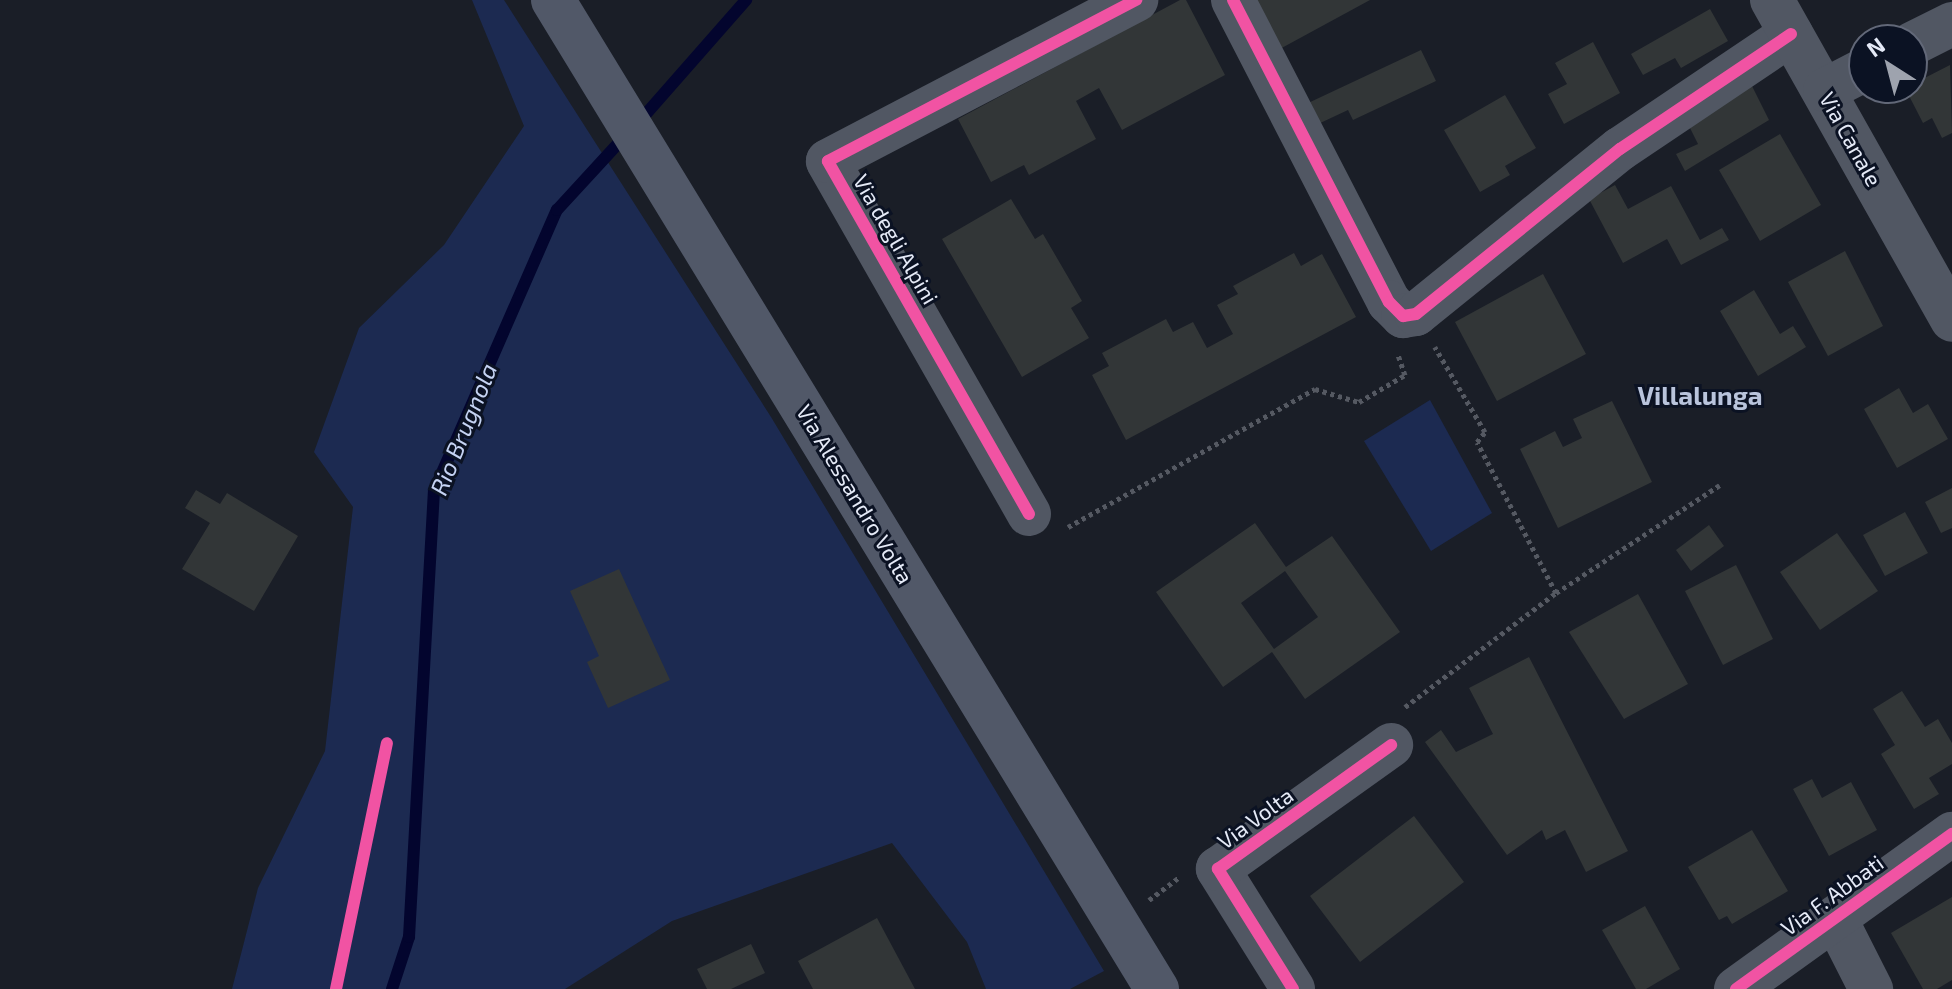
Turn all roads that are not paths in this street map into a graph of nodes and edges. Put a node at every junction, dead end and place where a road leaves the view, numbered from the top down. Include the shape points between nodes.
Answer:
1 (553, 0) edge
2 (1136, 0) edge
3 (1233, 0) edge
4 (1782, 17) edge
5 (1952, 24) edge
6 (1928, 36) edge
7 (1848, 78) edge
8 (1825, 90) junction
9 (1952, 320) edge
10 (1029, 514) road end
11 (1392, 731) road end
12 (1952, 834) edge
13 (1835, 918) junction
14 (1145, 986) edge
15 (1293, 989) edge
16 (1736, 989) edge
17 (1871, 989) edge

1 - 14 main road, Via Alessandro Volta via 1116,924
2 - 10 street, Via degli Alpini via 828,161
3 - 4 street via 1389,302 1403,316 1422,323 1620,149
4 - 8 street, Via Canale
5 - 6 street
7 - 8 street
8 - 9 street, Via Canale
11 - 15 street, Via Volta via 1218,869
12 - 13 street, Via F. Abbati
13 - 16 street, Via F. Abbati
13 - 17 street

